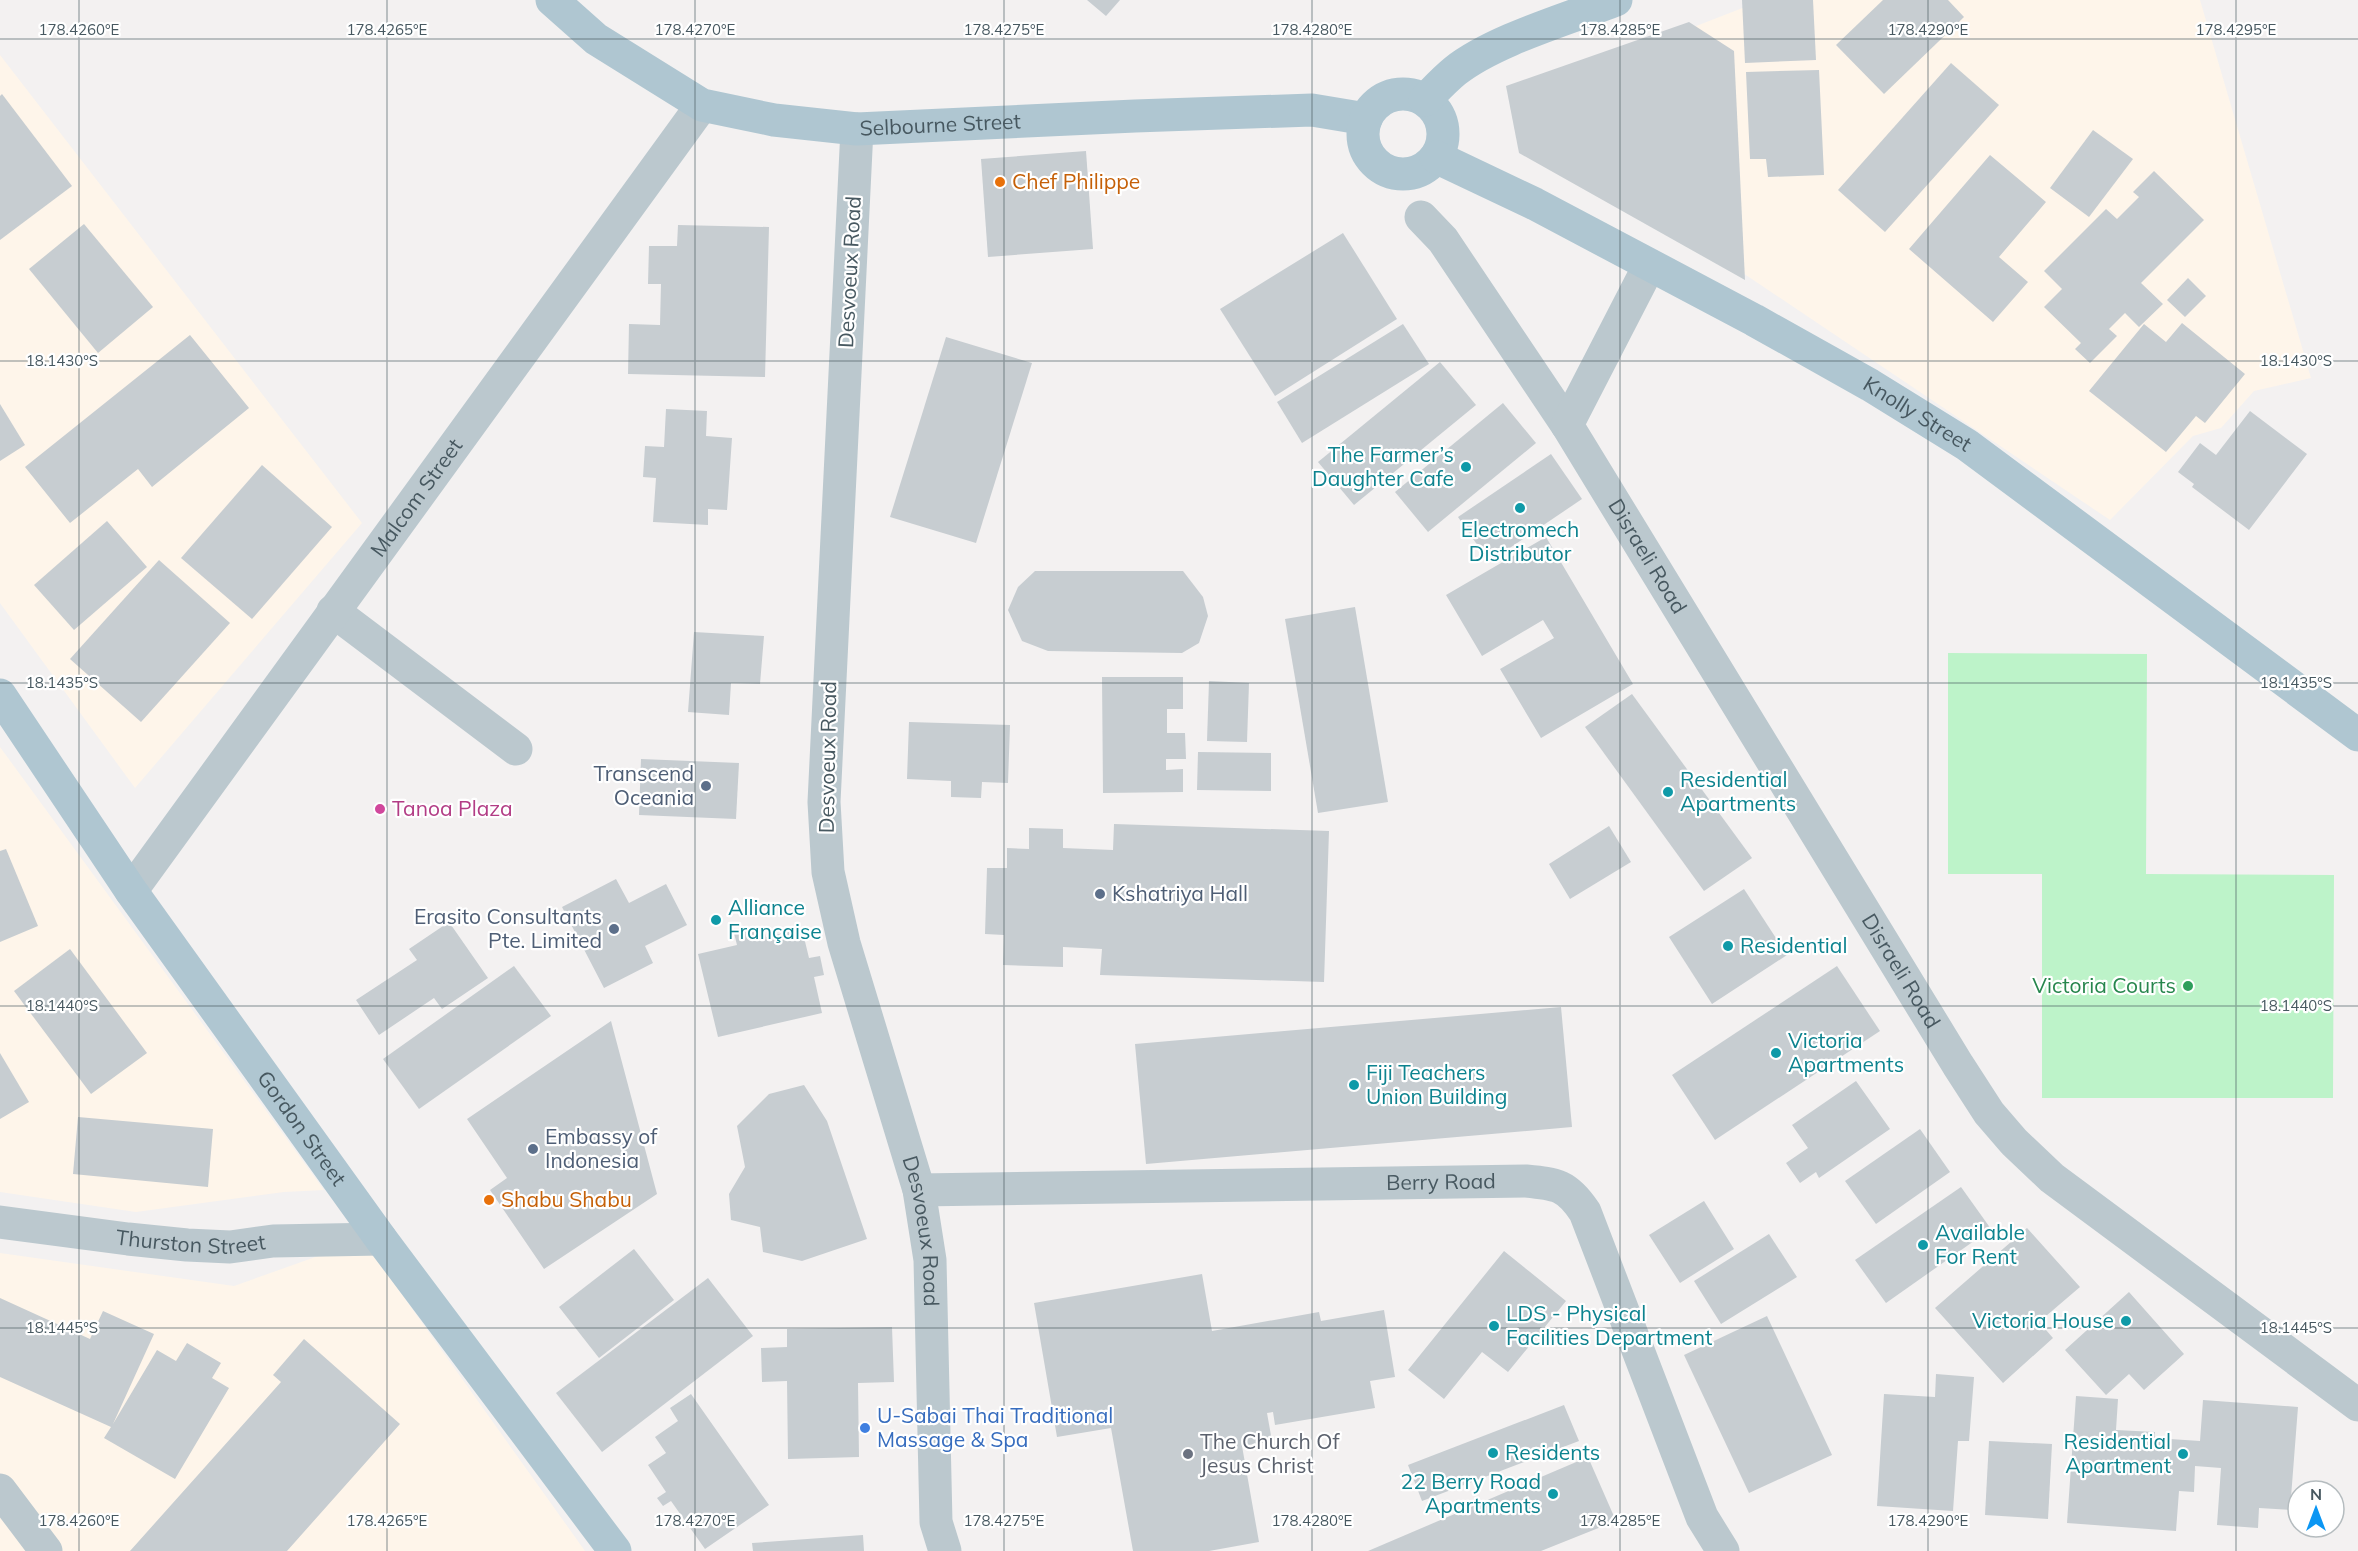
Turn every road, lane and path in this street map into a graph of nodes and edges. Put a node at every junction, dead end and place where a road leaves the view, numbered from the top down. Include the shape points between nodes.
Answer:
1 (552, 0) edge
2 (1616, 0) edge
3 (1425, 100) junction
4 (702, 105) junction
5 (1366, 118) junction
6 (857, 129) junction
7 (1436, 157) junction
8 (1421, 216) dead end
9 (1649, 266) junction
10 (1567, 425) junction
11 (333, 611) junction
12 (0, 695) edge
13 (2358, 735) edge
14 (516, 749) dead end
15 (132, 891) junction
16 (919, 1190) junction
17 (0, 1222) edge
18 (381, 1239) junction
19 (2358, 1405) edge
20 (0, 1490) edge
21 (46, 1551) edge
22 (615, 1551) edge
23 (945, 1551) edge
24 (1724, 1551) edge

1 - 4 main road, Selbourne Street via 596,39
2 - 3 main road via 1478,57 1456,70
3 - 5 main road via 1398,94 1373,107
3 - 7 main road via 1438,115 1444,133
4 - 6 main road, Selbourne Street via 774,120
4 - 11 street, Malcom Street
5 - 6 main road, Selbourne Street via 1312,110
5 - 7 main road via 1364,144 1370,157 1385,170 1404,175 1416,172
6 - 16 street, Desvoeux Road via 824,802 828,872 844,943
7 - 9 main road, Knolly Street via 1535,204
8 - 10 street, Disraeli Road via 1443,240
9 - 10 street
9 - 13 main road, Knolly Street via 1824,359 1967,445
10 - 19 street, Disraeli Road via 1989,1113 2052,1178
11 - 14 street
11 - 15 street, Malcom Street
12 - 15 main road, Gordon Street
15 - 18 main road, Gordon Street
16 - 23 street, Desvoeux Road via 930,1260 936,1522
16 - 24 street, Berry Road via 1550,1183 1572,1194 1585,1212 1702,1517
17 - 18 street, Thurston Street via 128,1239 230,1247 273,1241
18 - 22 main road, Gordon Street
20 - 21 street

